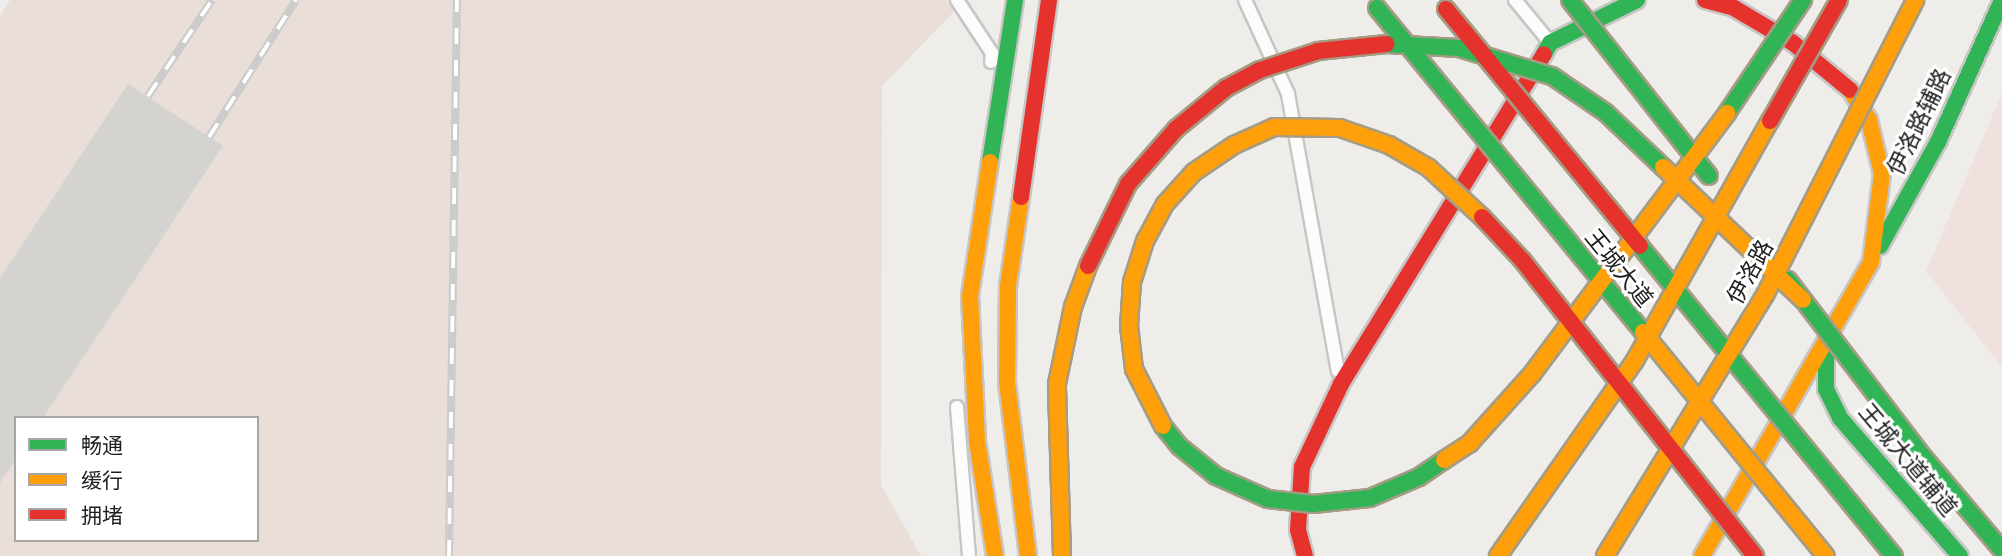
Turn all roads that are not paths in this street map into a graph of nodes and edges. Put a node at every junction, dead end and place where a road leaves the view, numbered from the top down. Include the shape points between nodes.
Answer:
1 (957, 0) edge
2 (1000, 0) edge
3 (1015, 0) edge
4 (1049, 0) edge
5 (1245, 0) edge
6 (1515, 0) edge
7 (1570, 0) edge
8 (1637, 0) edge
9 (1705, 0) edge
10 (1803, 0) edge
11 (1839, 0) edge
12 (1915, 0) edge
13 (2002, 0) edge
14 (1377, 8) dead end
15 (1446, 9) dead end
16 (1550, 43) junction
17 (992, 53) junction
18 (1871, 262) junction
19 (1803, 300) junction
20 (1826, 348) junction
21 (958, 371) dead end
22 (1340, 384) junction
23 (958, 397) dead end
24 (1925, 458) junction
25 (2002, 550) edge
26 (969, 556) edge
27 (995, 556) edge
28 (1028, 556) edge
29 (1062, 556) edge
30 (1305, 556) edge
31 (1498, 556) edge
32 (1605, 556) edge
33 (1702, 556) edge
34 (1755, 556) edge
35 (1826, 556) edge
36 (1894, 556) edge
37 (1960, 556) edge
38 (1987, 556) edge

1 - 17 lane
2 - 17 lane
3 - 27 main road via 970,296 977,441
4 - 28 main road via 1009,286 1007,382
5 - 22 lane via 1288,94
6 - 16 lane
7 - 19 main road, bridge
8 - 16 main road
9 - 18 main road via 1734,8 1793,43 1846,85 1869,120 1882,174
10 - 34 main road, bridge via 1691,166 1573,319 1565,330 1532,374 1523,385 1470,443 1394,488 1370,498 1313,504 1268,499 1216,476 1179,446 1155,415 1134,369 1129,326 1132,282 1145,241 1165,204 1194,172 1234,145 1274,127 1307,124 1340,128 1389,145 1429,168 1496,230 1531,271 1553,299 1561,310 1569,320 1577,331 1644,417
11 - 31 main road, bridge via 1634,362
12 - 32 main road, 伊洛路, bridge via 1765,295
13 - 18 main road, 伊洛路辅路 via 1938,142
14 - 35 main road, 王城大道, bridge
15 - 36 main road, 王城大道, bridge
16 - 22 main road
17 - 21 lane via 961,293
18 - 20 main road, 伊洛路辅路
19 - 24 main road, bridge
19 - 29 main road, bridge via 1606,113 1552,76 1459,48 1404,42 1318,51 1260,70 1226,88 1176,129 1128,184 1098,240 1073,307 1057,384
20 - 33 main road, 伊洛路辅路
20 - 37 main road, 王城大道辅道 via 1826,389 1840,418
22 - 30 main road via 1302,467 1298,530
23 - 26 lane via 957,435
24 - 25 main road, bridge
24 - 38 main road, bridge

